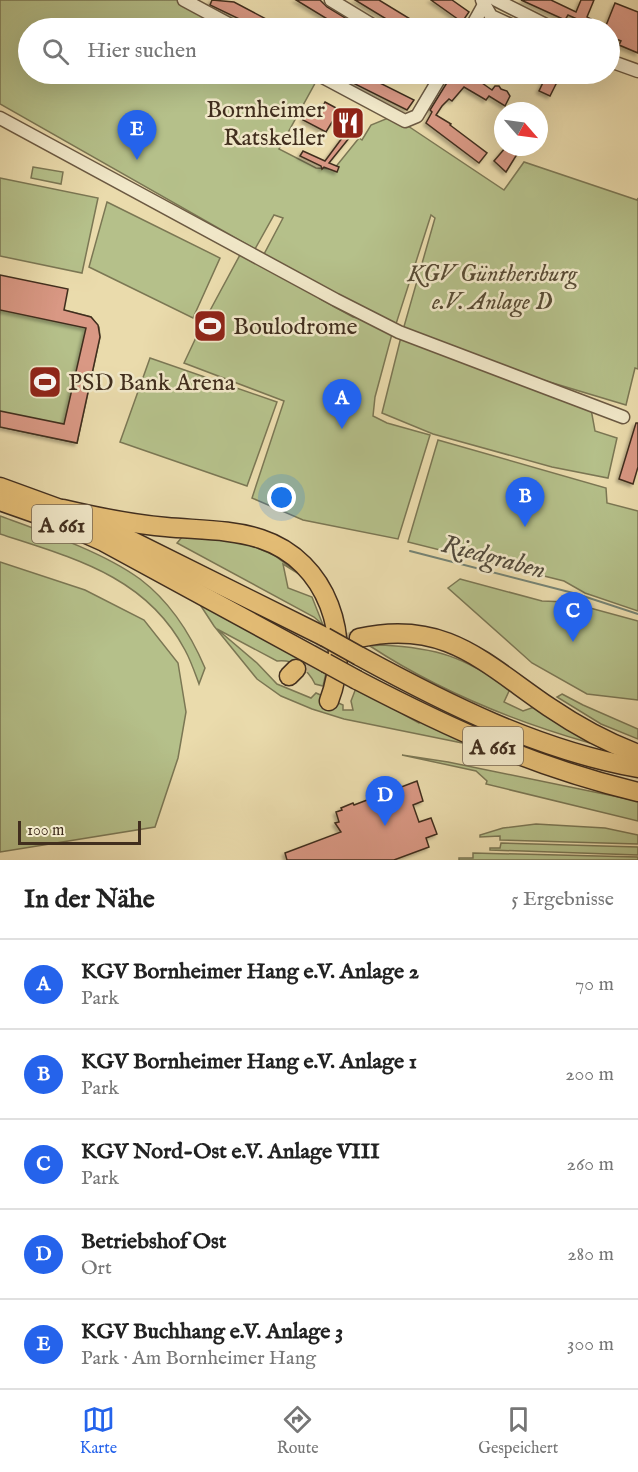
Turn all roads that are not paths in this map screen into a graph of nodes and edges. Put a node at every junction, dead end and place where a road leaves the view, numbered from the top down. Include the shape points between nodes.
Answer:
1 (184, 0) edge
2 (331, 0) edge
3 (488, 1) edge
4 (217, 18) edge
5 (361, 18) edge
6 (477, 18) edge
7 (495, 18) edge
8 (528, 18) edge
9 (620, 65) edge
10 (638, 71) edge
11 (336, 84) edge
12 (436, 84) edge
13 (0, 118) edge
14 (623, 417) dead end
15 (0, 488) edge
16 (0, 501) edge
17 (63, 509) junction
18 (359, 638) tunnel mouth
19 (329, 701) dead end
20 (638, 754) edge
21 (638, 768) edge
22 (638, 792) edge

1 - 4 street
2 - 5 street
3 - 6 street
3 - 7 street via 491,16
3 - 8 street
9 - 10 street
11 - 12 street via 405,121 417,116
13 - 14 street via 399,332
15 - 17 highway, A 661
16 - 22 highway, A 661, bridge via 104,542 418,712 513,754 587,780
17 - 19 highway via 135,524 243,535 276,545 290,554 318,585 336,625 339,658
17 - 21 highway, A 661, bridge via 494,724 590,757
18 - 20 highway via 413,634 462,647 586,730

